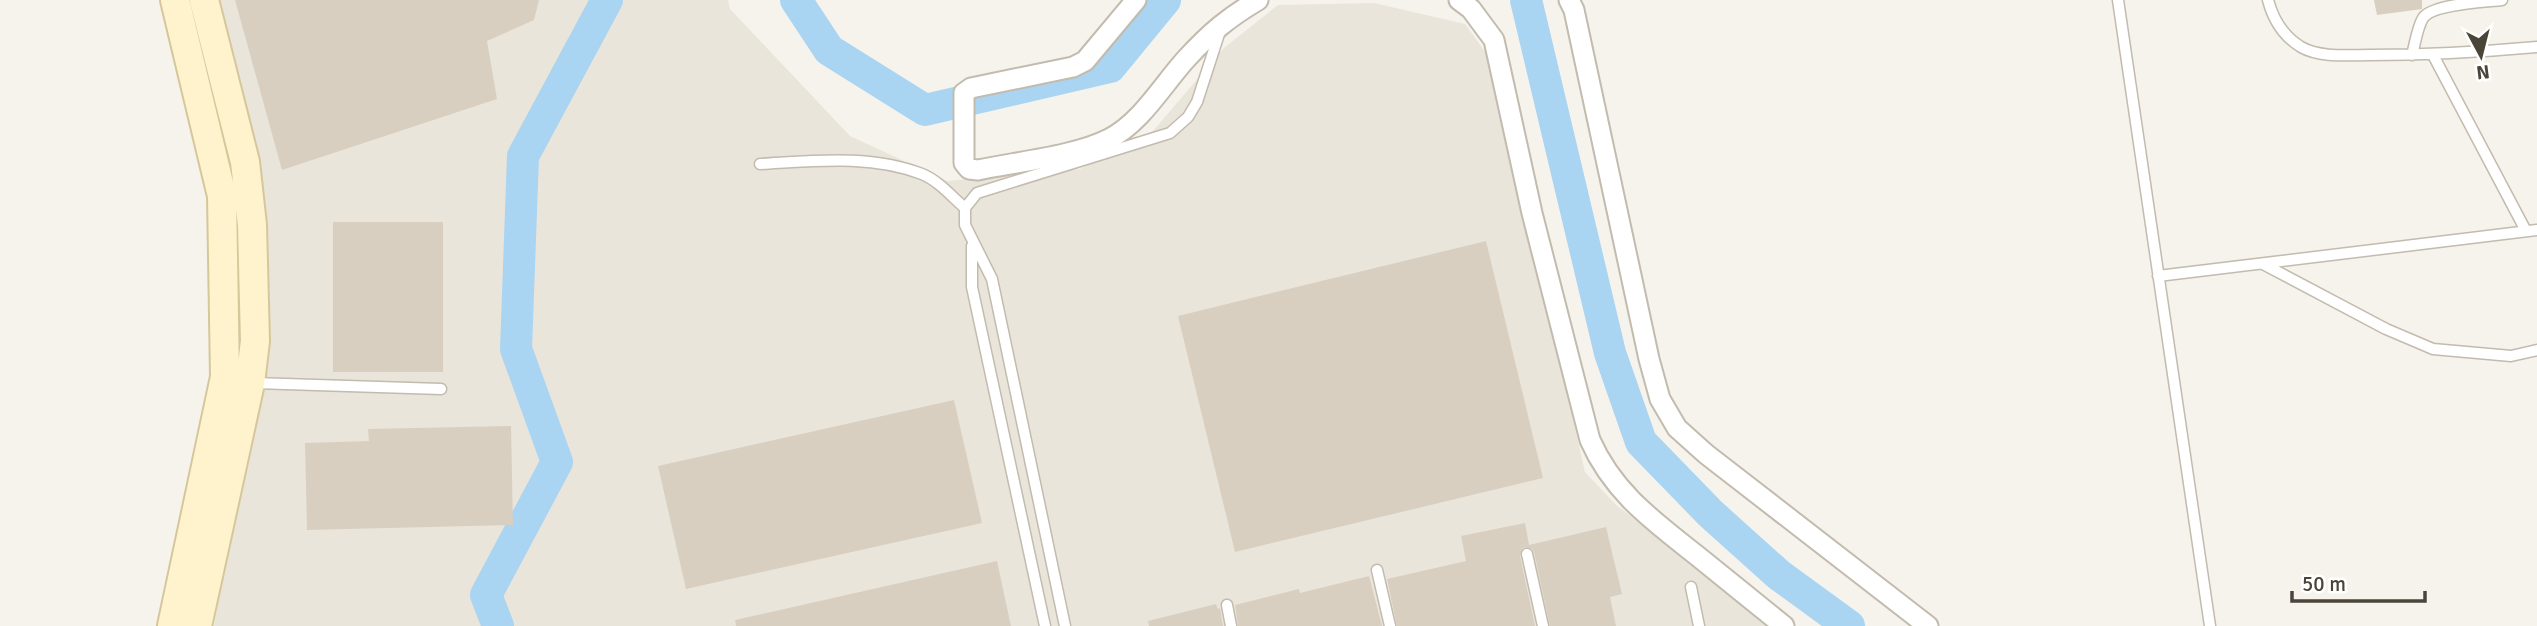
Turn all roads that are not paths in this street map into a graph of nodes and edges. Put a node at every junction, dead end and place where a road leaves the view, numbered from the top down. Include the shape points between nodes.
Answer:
1 (175, 0) edge
2 (204, 0) edge
3 (1136, 0) edge
4 (1258, 0) edge
5 (1459, 0) edge
6 (1569, 0) edge
7 (2118, 0) edge
8 (2267, 0) edge
9 (2502, 0) edge
10 (1224, 21) junction
11 (2537, 47) edge
12 (2412, 55) junction
13 (2433, 55) junction
14 (760, 164) dead end
15 (235, 195) junction
16 (965, 208) junction
17 (2532, 230) edge
18 (972, 242) junction
19 (2263, 264) junction
20 (2158, 276) junction
21 (2537, 350) edge
22 (238, 380) junction
23 (441, 389) dead end
24 (1527, 554) dead end
25 (1377, 570) dead end
26 (1691, 587) dead end
27 (1227, 605) dead end
28 (172, 626) edge
29 (197, 626) edge
30 (1045, 626) edge
31 (1065, 626) edge
32 (1231, 626) edge
33 (1390, 626) edge
34 (1543, 626) edge
35 (1699, 626) edge
36 (1784, 626) edge
37 (1928, 626) edge
38 (2210, 626) edge

1 - 15 street
2 - 15 street via 245,162
3 - 10 street via 1085,61 964,93 964,163 978,170 1087,148 1109,139 1129,126
4 - 10 street
5 - 36 street via 1494,40 1532,213 1600,464 1652,519
6 - 37 street via 1660,399 1677,428 1706,454
7 - 20 lane
8 - 12 lane via 2286,36 2303,48 2333,55
9 - 12 lane via 2429,13 2423,18
10 - 16 lane via 1197,102 1170,133 977,192
11 - 13 lane
12 - 13 lane
13 - 17 lane
14 - 16 lane via 840,160 881,164 922,174
15 - 22 street
16 - 18 lane
17 - 19 lane
18 - 30 lane via 972,287
18 - 31 lane via 992,279
19 - 20 lane
19 - 21 lane via 2433,349 2511,356
20 - 38 lane
22 - 23 lane
22 - 28 street
22 - 29 street
24 - 34 lane
25 - 33 lane
26 - 35 lane
27 - 32 lane

